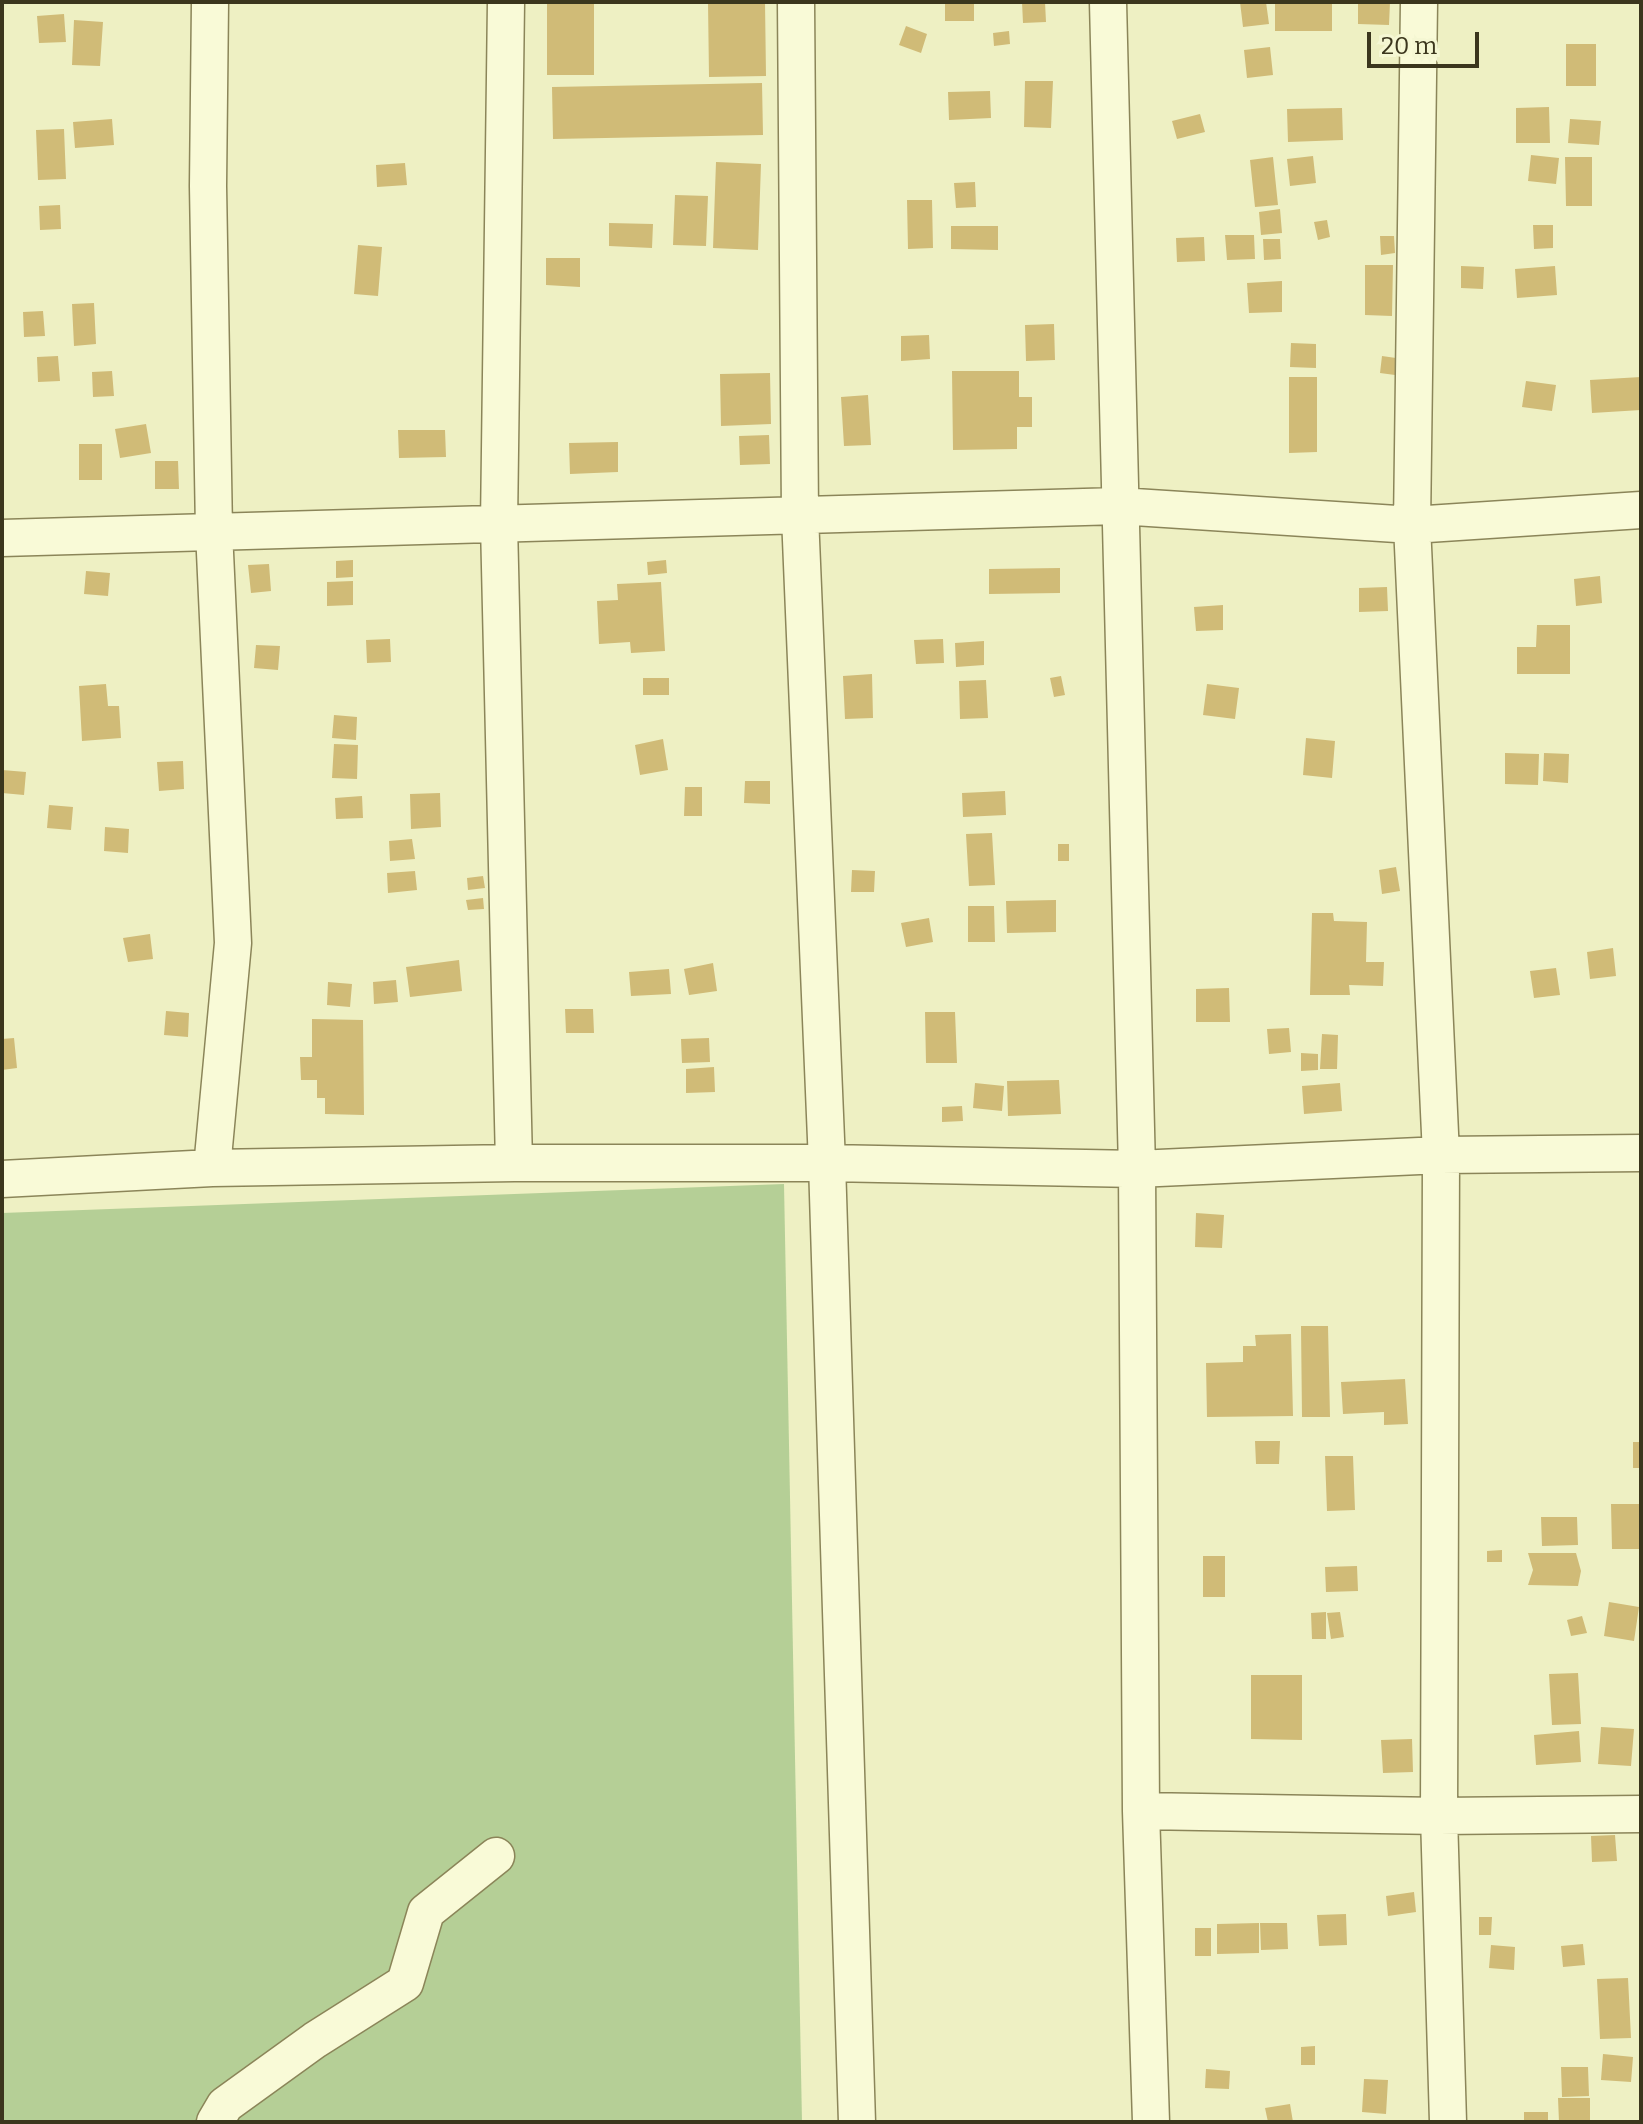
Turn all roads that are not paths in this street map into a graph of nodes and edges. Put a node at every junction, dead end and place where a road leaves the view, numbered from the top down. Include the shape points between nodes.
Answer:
1 (210, 2) edge
2 (506, 2) edge
3 (796, 2) edge
4 (1108, 2) edge
5 (1419, 2) edge
6 (1119, 506) junction
7 (1641, 510) edge
8 (800, 516) junction
9 (499, 524) junction
10 (1412, 525) junction
11 (214, 531) junction
12 (2, 538) edge
13 (1641, 1153) edge
14 (1441, 1155) junction
15 (514, 1163) junction
16 (827, 1163) junction
17 (212, 1168) junction
18 (1137, 1169) junction
19 (2, 1179) edge
20 (1141, 1811) junction
21 (1641, 1814) edge
22 (1439, 1816) junction
23 (496, 1856) dead end
24 (215, 2122) edge
25 (857, 2122) edge
26 (1151, 2122) edge
27 (1448, 2122) edge

1 - 11 street
2 - 9 street
3 - 8 street
4 - 6 street
5 - 10 street
6 - 8 street
6 - 10 street
6 - 18 street
7 - 10 street
8 - 9 street
8 - 16 street
9 - 11 street
9 - 15 street
10 - 14 street
11 - 12 street
11 - 17 street via 233,943
13 - 14 street
14 - 18 street
14 - 22 street
15 - 16 street
15 - 17 street
16 - 18 street
16 - 25 street
17 - 19 street
18 - 20 street
20 - 22 street
20 - 26 street
21 - 22 street
22 - 27 street
23 - 24 street via 426,1912 405,1983 225,2105

